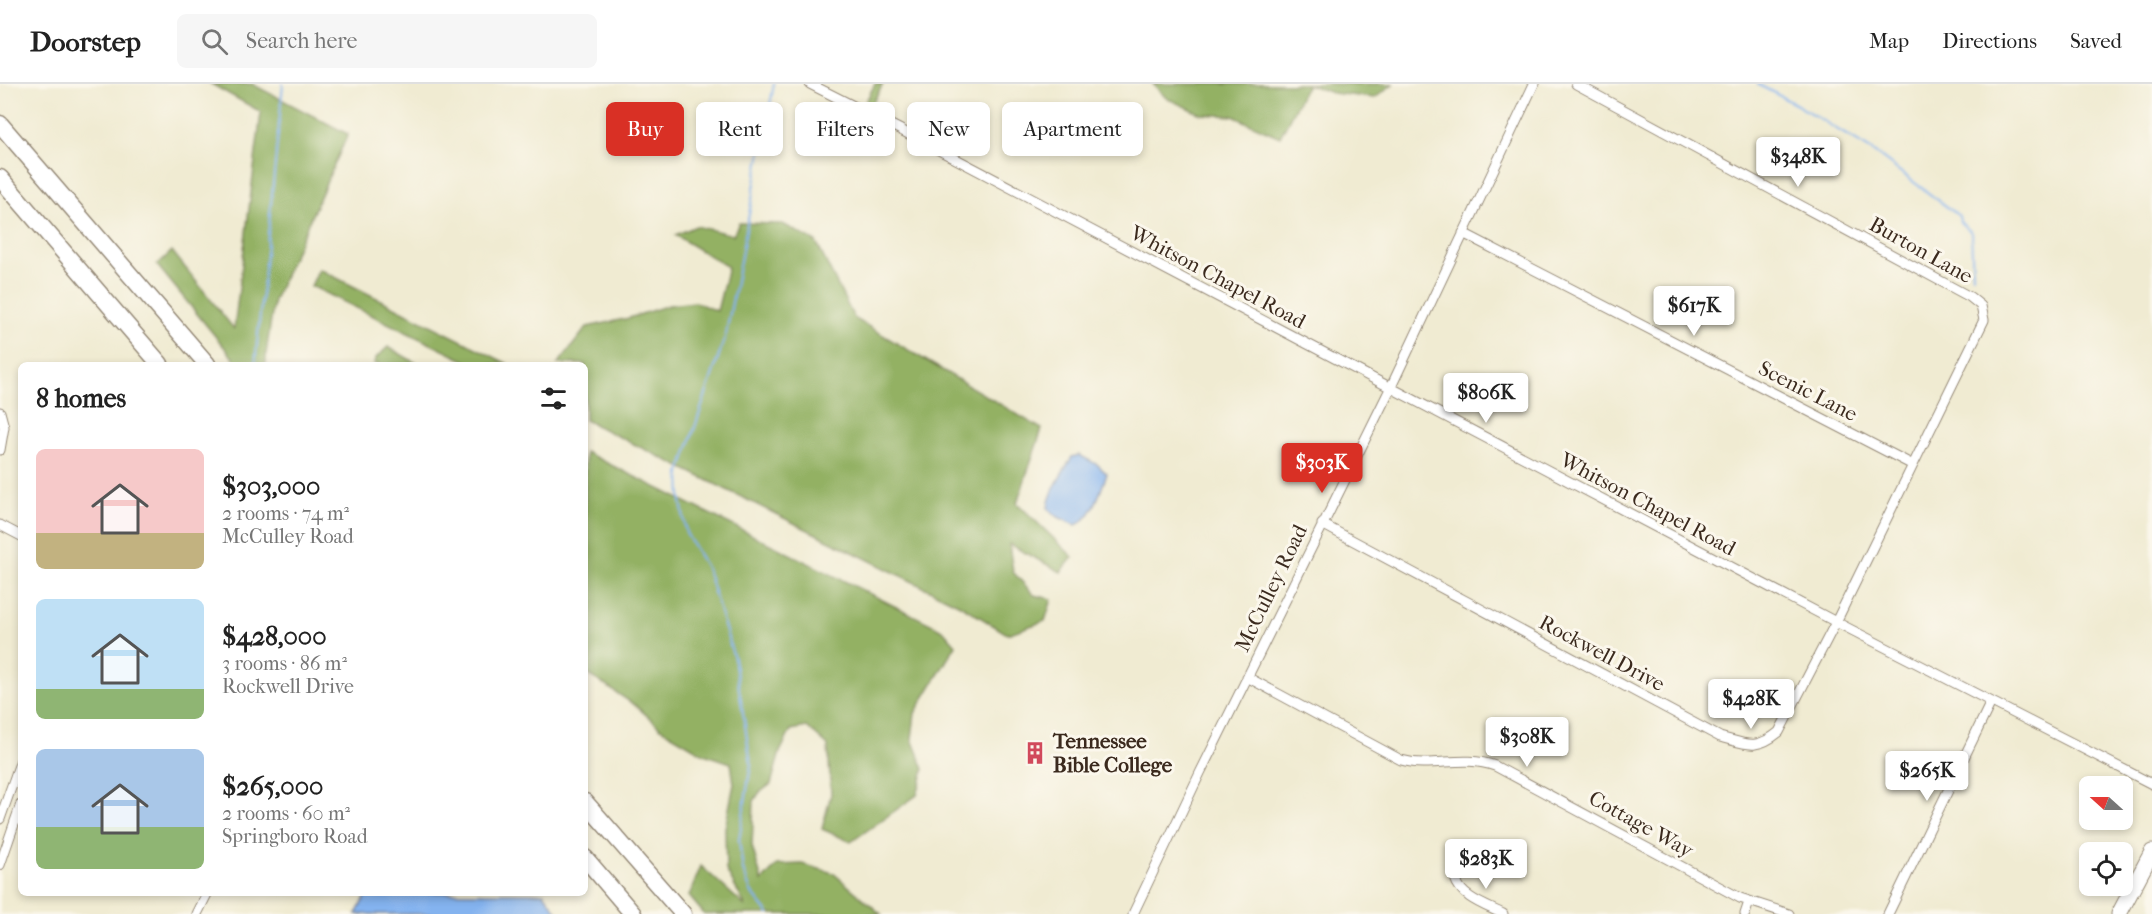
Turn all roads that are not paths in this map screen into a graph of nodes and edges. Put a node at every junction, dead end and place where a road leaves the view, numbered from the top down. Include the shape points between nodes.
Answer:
1 (810, 84) edge
2 (1534, 84) edge
3 (1576, 84) edge
4 (0, 124) edge
5 (0, 178) edge
6 (1463, 233) junction
7 (1983, 320) joint
8 (157, 362) edge
9 (205, 362) edge
10 (1390, 389) junction
11 (0, 412) edge
12 (0, 450) edge
13 (1913, 465) junction
14 (1322, 524) junction
15 (0, 525) edge
16 (18, 534) edge
17 (1836, 622) junction
18 (1247, 678) junction
19 (1991, 702) junction
20 (18, 768) edge
21 (2152, 784) edge
22 (588, 805) edge
23 (18, 813) edge
24 (0, 819) edge
25 (2152, 852) edge
26 (588, 862) edge
27 (0, 865) edge
28 (1455, 878) dead end
29 (206, 896) edge
30 (1749, 902) junction
31 (197, 914) edge
32 (633, 914) edge
33 (683, 914) edge
34 (1133, 914) edge
35 (1503, 914) edge
36 (1745, 914) edge
37 (1789, 914) edge
38 (1888, 914) edge
39 (2119, 914) edge

1 - 10 street, Whitson Chapel Road
2 - 6 street, McCulley Road
3 - 7 street, Burton Lane via 1970,297 1981,306
4 - 9 highway
5 - 8 highway
6 - 10 street, McCulley Road
6 - 13 street, Scenic Lane
7 - 13 street, Rockwell Drive
10 - 14 street, McCulley Road
10 - 17 street, Whitson Chapel Road
11 - 12 street
13 - 17 street, Rockwell Drive
14 - 17 street, Rockwell Drive via 1720,737 1744,744 1765,743 1779,732
14 - 18 street, McCulley Road
15 - 16 street
17 - 19 street, Whitson Chapel Road
18 - 30 street, Cottage Way via 1401,760 1422,765 1482,761 1495,766
18 - 34 street, McCulley Road
19 - 21 street, Whitson Chapel Road
19 - 38 street
20 - 24 street
22 - 33 highway
23 - 27 street
25 - 39 main road
26 - 32 highway
28 - 35 street via 1464,894
29 - 31 street
30 - 36 street
30 - 37 street, Cottage Way

